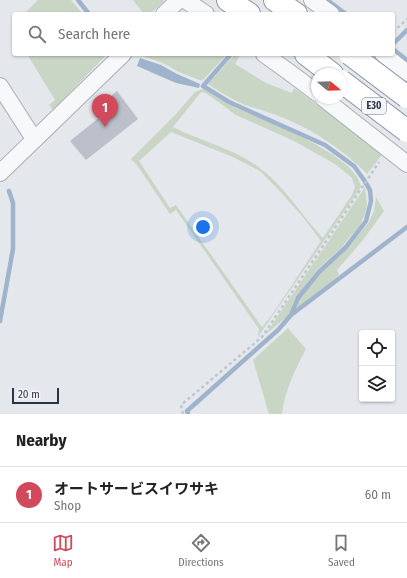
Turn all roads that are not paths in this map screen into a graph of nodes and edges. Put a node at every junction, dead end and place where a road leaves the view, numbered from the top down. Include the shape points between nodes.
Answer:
1 (179, 0) edge
2 (185, 0) edge
3 (228, 0) edge
4 (275, 0) edge
5 (312, 0) edge
6 (166, 12) edge
7 (203, 12) edge
8 (245, 12) edge
9 (293, 12) edge
10 (328, 12) edge
11 (121, 56) edge
12 (267, 56) edge
13 (309, 56) edge
14 (353, 56) edge
15 (385, 56) edge
16 (324, 68) edge
17 (407, 74) edge
18 (0, 86) edge
19 (347, 86) edge
20 (311, 89) edge
21 (407, 97) edge
22 (331, 104) edge
23 (407, 131) edge
24 (34, 139) junction
25 (407, 164) edge
26 (0, 173) edge

1 - 6 street
2 - 7 street
3 - 8 highway
4 - 9 highway
5 - 10 street
11 - 24 street
12 - 20 street
13 - 16 highway
14 - 21 highway, E30, bridge
15 - 17 street
18 - 24 street
19 - 23 highway, E30, bridge
22 - 25 street
24 - 26 street

